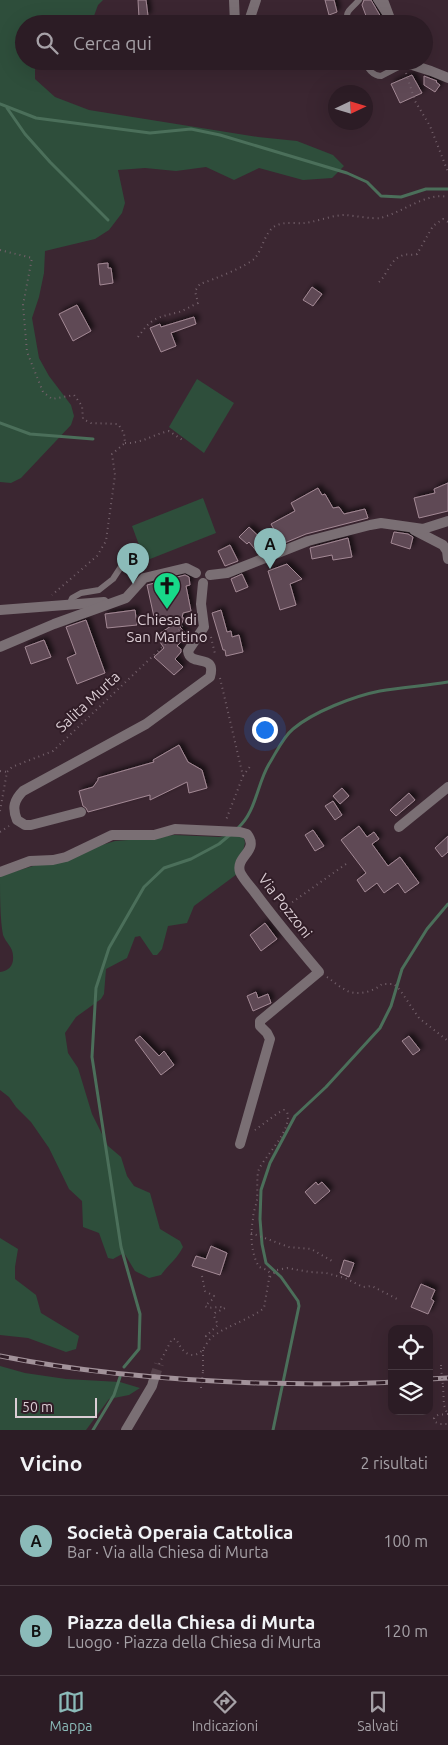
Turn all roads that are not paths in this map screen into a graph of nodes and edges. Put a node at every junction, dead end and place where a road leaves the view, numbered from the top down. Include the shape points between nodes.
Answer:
1 (234, 0) edge
2 (256, 0) edge
3 (359, 0) edge
4 (376, 0) edge
5 (383, 0) edge
6 (235, 15) edge
7 (251, 15) edge
8 (347, 15) edge
9 (385, 15) edge
10 (389, 15) edge
11 (370, 70) edge
12 (392, 70) edge
13 (428, 70) edge
14 (448, 78) edge
15 (448, 521) edge
16 (411, 528) junction
17 (141, 550) dead end
18 (448, 559) edge
19 (206, 579) junction
20 (114, 601) junction
21 (70, 603) junction
22 (0, 610) edge
23 (0, 647) edge
24 (448, 787) edge
25 (81, 812) dead end
26 (400, 827) dead end
27 (0, 872) edge
28 (240, 1144) road end
29 (154, 1379) tunnel mouth
30 (126, 1430) edge

1 - 6 street
2 - 7 street
3 - 8 lane
4 - 9 lane
5 - 10 street
11 - 12 lane via 374,75 381,76
13 - 14 street
15 - 16 street via 423,530
16 - 18 street via 443,545
16 - 19 street via 381,523 308,540
17 - 21 lane via 128,556 113,579 99,590 81,593
19 - 20 street via 197,580 196,573 186,568 144,578 130,595
19 - 25 street via 201,604 204,627 189,647 188,656 209,664 210,677 146,724 23,791 14,808 17,820 25,825
20 - 21 street
20 - 23 street
21 - 22 street
24 - 26 street
27 - 28 street, Via Pozzoni via 17,865 66,856 112,835 154,835 175,830 244,832 251,839 240,863 240,871 272,916 319,972 259,1024 270,1043
29 - 30 street

